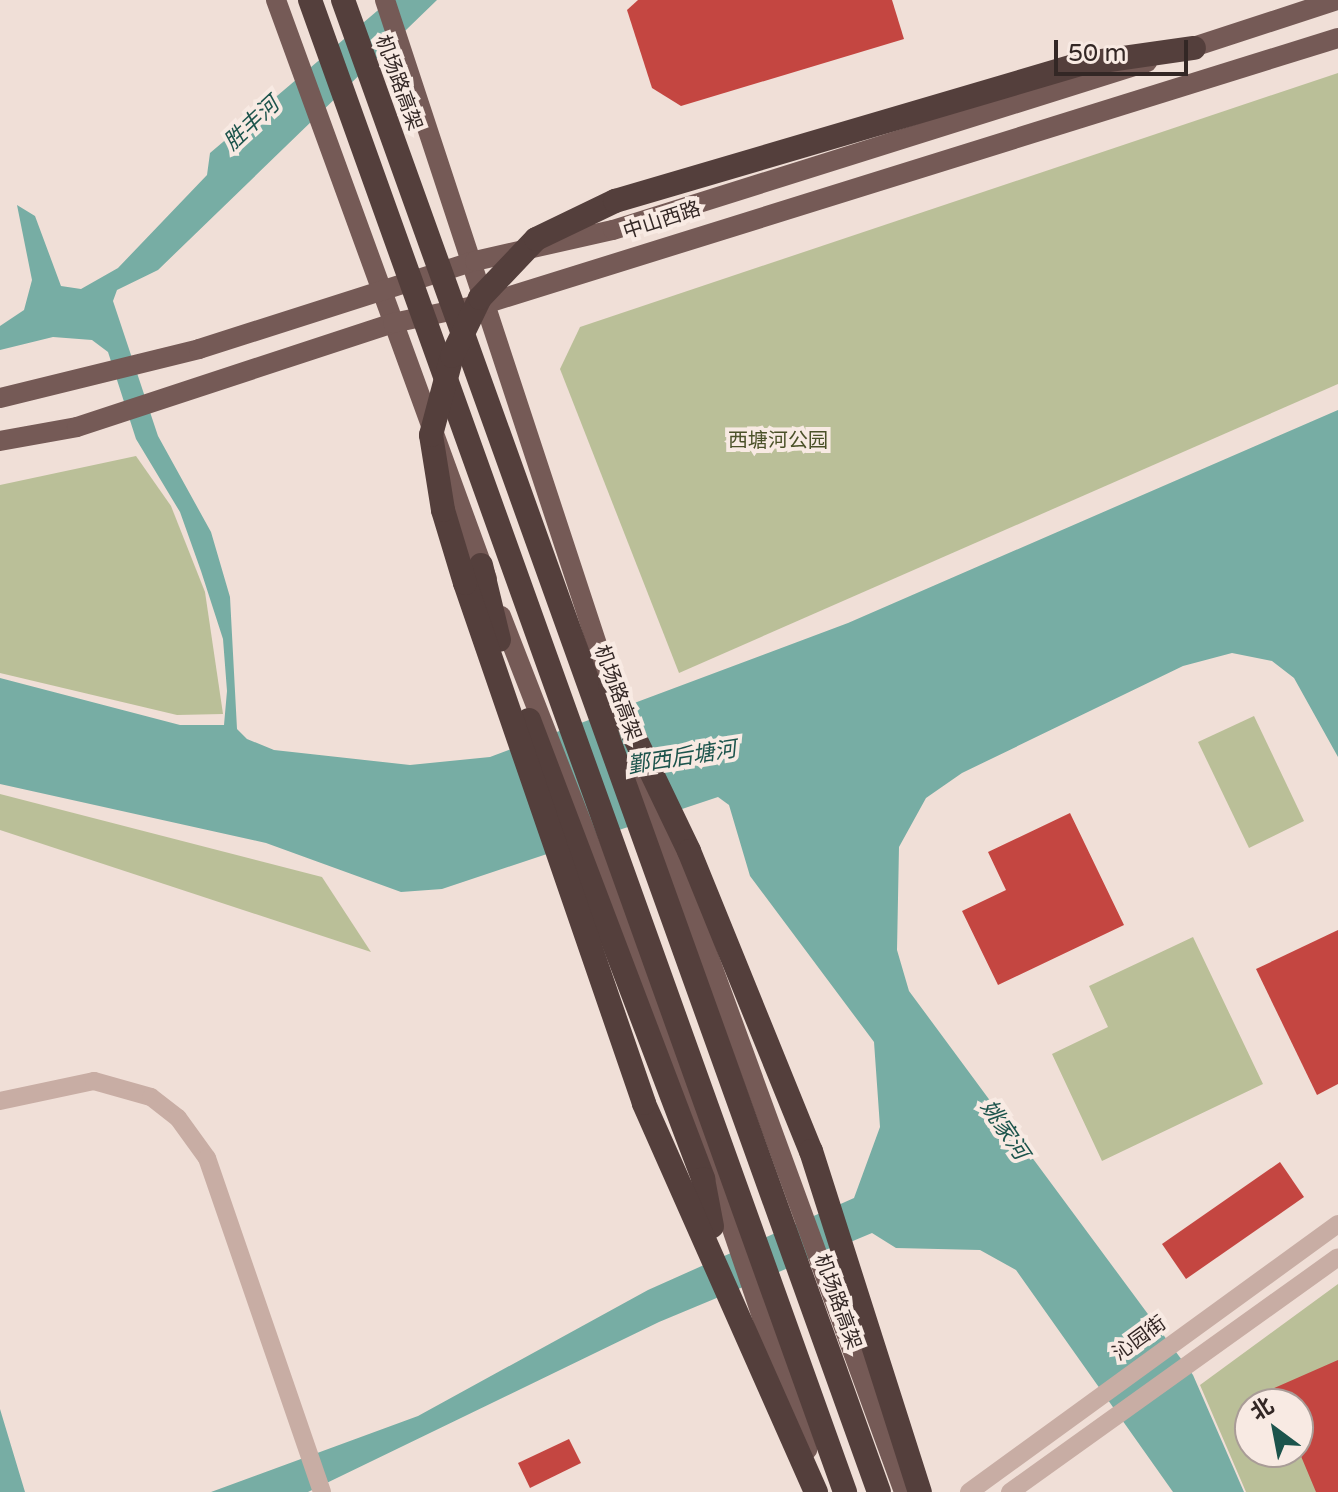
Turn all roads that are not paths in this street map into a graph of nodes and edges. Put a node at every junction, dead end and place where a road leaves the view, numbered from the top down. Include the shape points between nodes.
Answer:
1 (276, 0) edge
2 (310, 0) edge
3 (343, 0) edge
4 (385, 0) edge
5 (1325, 1) edge
6 (1338, 38) edge
7 (1194, 48) junction
8 (475, 261) junction
9 (381, 288) junction
10 (488, 303) junction
11 (393, 323) junction
12 (0, 398) edge
13 (0, 441) edge
14 (481, 565) junction
15 (608, 682) junction
16 (0, 1101) edge
17 (1338, 1224) edge
18 (1338, 1257) edge
19 (722, 1270) junction
20 (322, 1492) edge
21 (819, 1492) edge
22 (845, 1492) edge
23 (879, 1492) edge
24 (904, 1492) edge
25 (920, 1492) edge
26 (969, 1492) edge
27 (1010, 1492) edge

1 - 9 main road
2 - 22 highway
3 - 23 highway, 机场路高架
4 - 8 main road
5 - 7 main road, 中山西路
6 - 10 main road, 中山西路
7 - 8 main road, 中山西路 via 613,230
7 - 19 highway via 1081,64 615,201 536,239 480,298 452,356 431,435 443,510 639,1088
8 - 9 main road, 中山西路
8 - 10 main road
9 - 11 main road
9 - 12 main road, 中山西路 via 199,349
10 - 11 main road, 中山西路
10 - 15 main road
11 - 13 main road, 中山西路 via 77,427
11 - 14 main road
14 - 19 highway via 501,646 703,1179
14 - 21 main road via 734,1221
15 - 24 main road
15 - 25 highway via 689,851 811,1151
16 - 20 street via 94,1081 151,1097 178,1118 207,1158
17 - 26 street, 沁园街
18 - 27 street
19 - 21 highway

